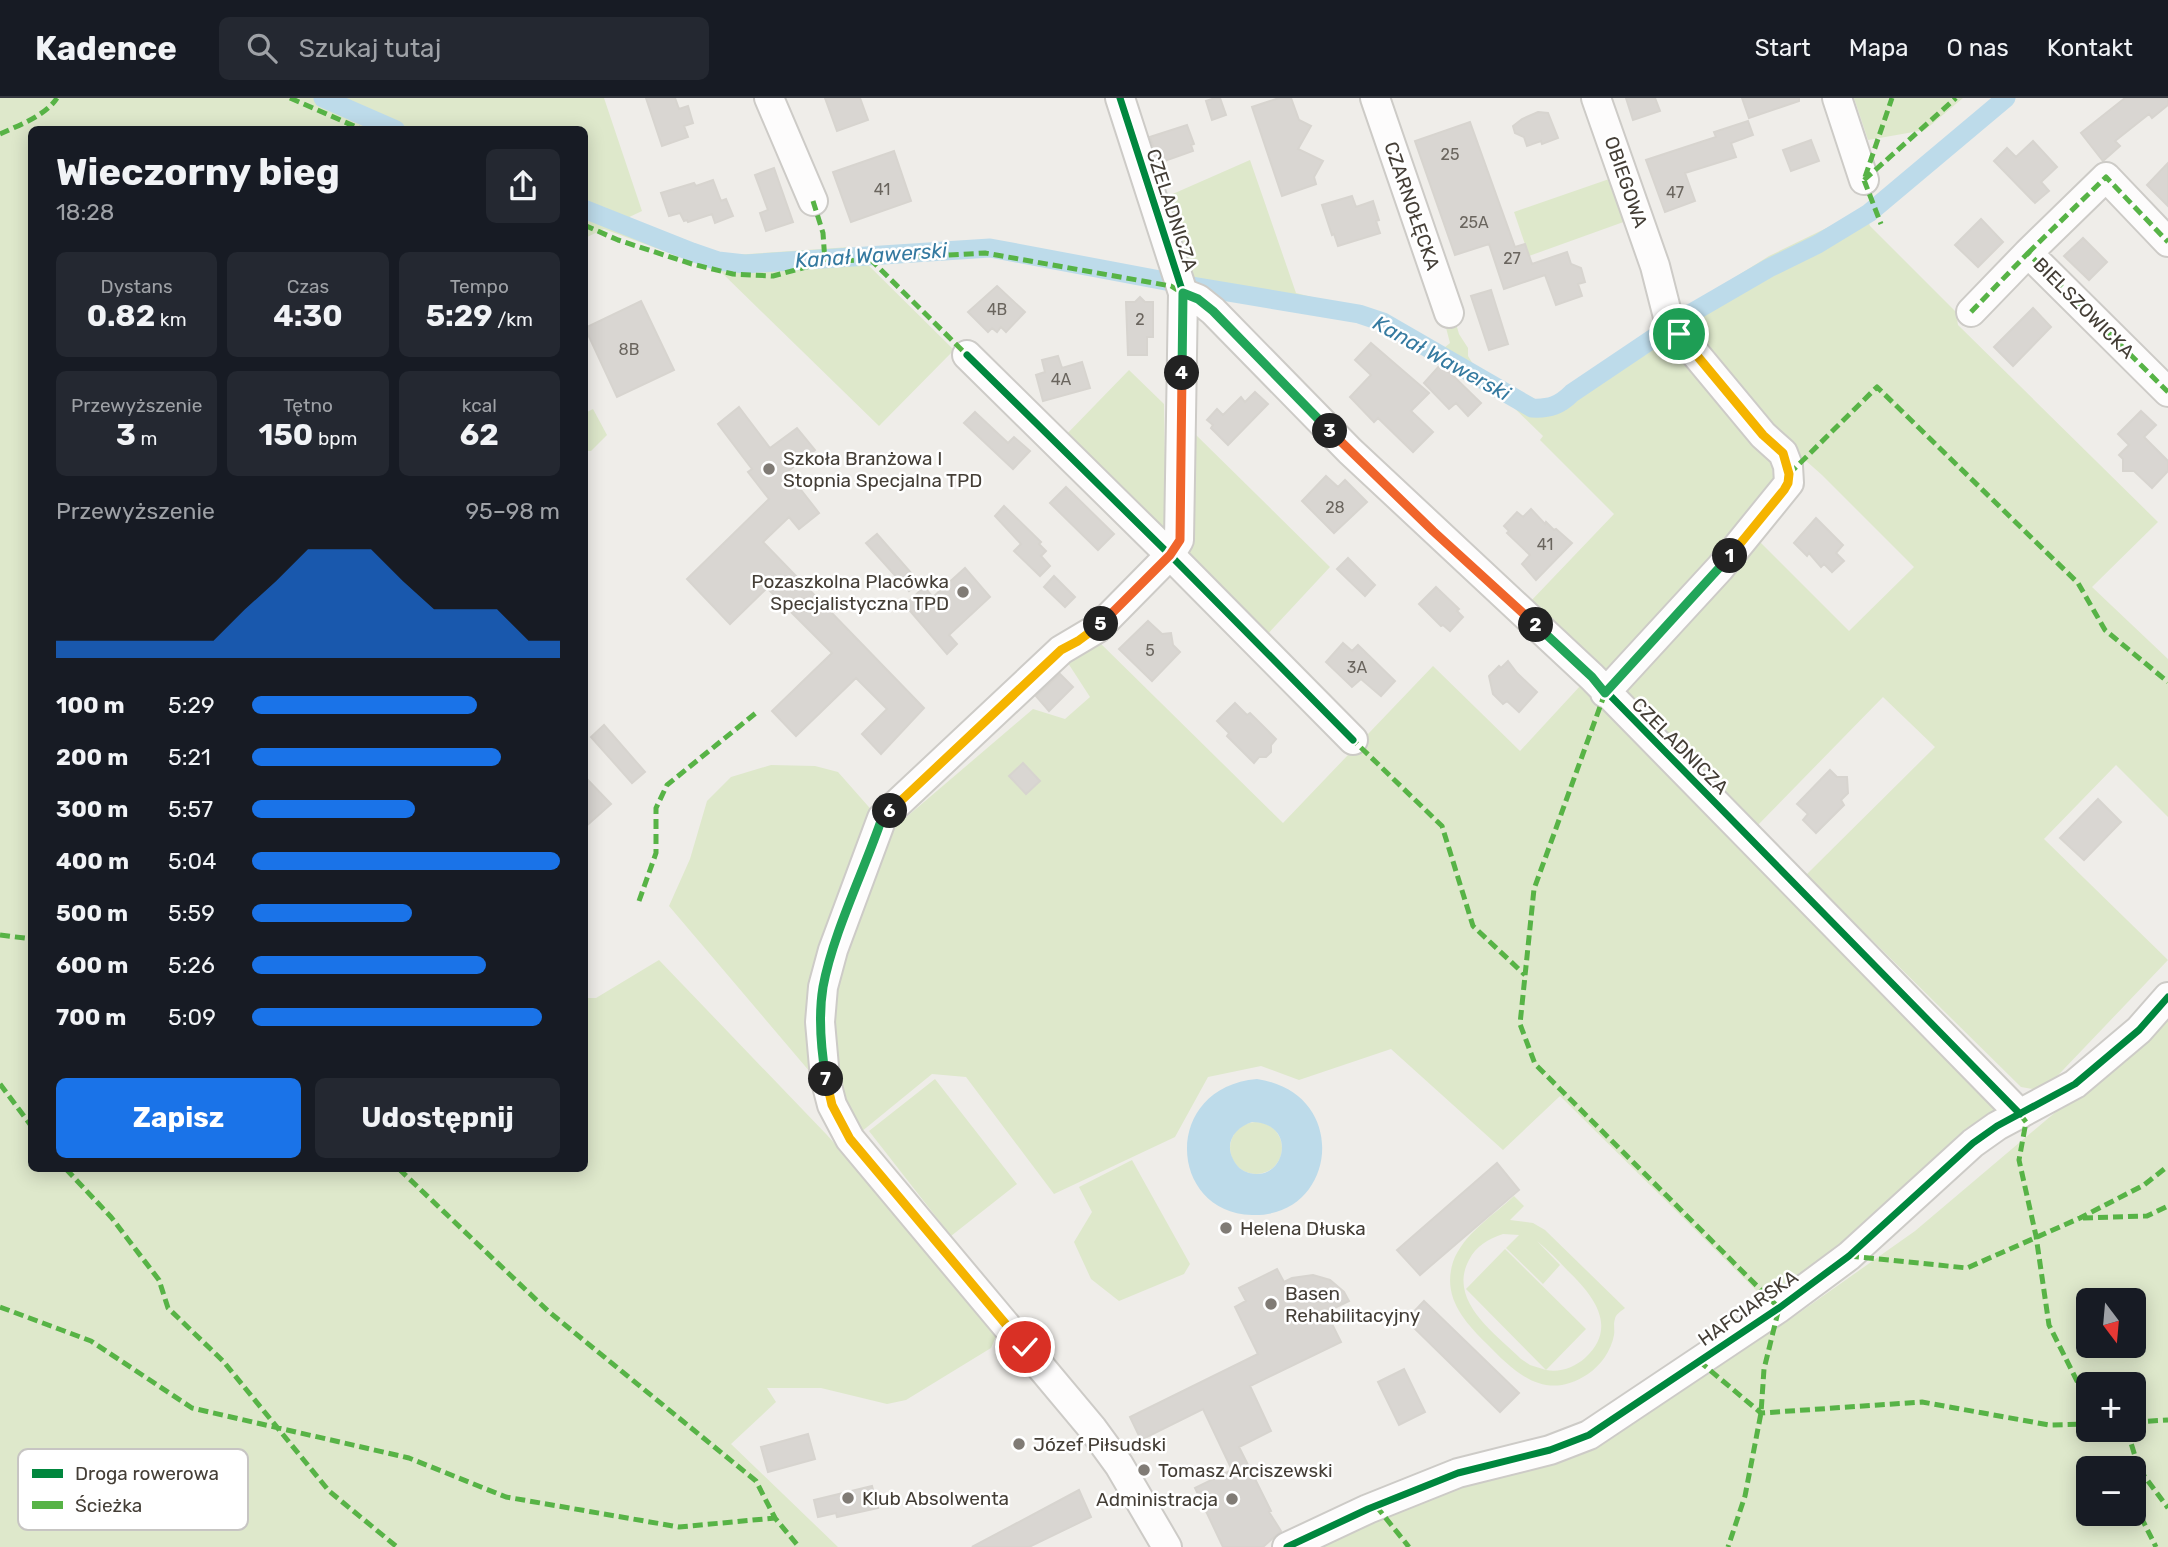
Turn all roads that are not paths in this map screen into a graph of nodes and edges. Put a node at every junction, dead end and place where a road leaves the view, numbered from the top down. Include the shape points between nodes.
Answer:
1 (1120, 98) edge
2 (1375, 98) edge
3 (1597, 98) edge
4 (1837, 98) edge
5 (771, 103) edge
6 (1864, 180) dead end
7 (813, 201) dead end
8 (2168, 242) edge
9 (2028, 253) junction
10 (1180, 285) junction
11 (1971, 312) dead end
12 (1449, 313) dead end
13 (967, 355) dead end
14 (2168, 392) edge
15 (1170, 555) junction
16 (1605, 693) junction
17 (1353, 740) dead end
18 (2168, 996) edge
19 (2020, 1114) junction
20 (1167, 1547) edge
21 (1287, 1547) edge

1 - 10 street, CZELADNICZA
2 - 12 street, CZARNOŁĘCKA
3 - 16 street, OBIEGOWA via 1673,326 1783,453 1788,466 1788,483 1720,568
4 - 6 street
5 - 7 street
8 - 9 street via 2106,177
9 - 11 street, BIELSZOWICKA
9 - 14 street, BIELSZOWICKA
10 - 15 street via 1180,540
10 - 16 street, CZELADNICZA via 1213,311 1350,452
13 - 15 street
15 - 17 street
15 - 20 street via 1098,628 1061,650 882,818 833,950 820,1022 832,1105 850,1139 1092,1428
16 - 19 street, CZELADNICZA
18 - 19 street, HAFCIARSKA via 2139,1030 2075,1084
19 - 21 street, HAFCIARSKA via 1973,1143 1849,1256 1589,1435 1550,1450 1458,1473

